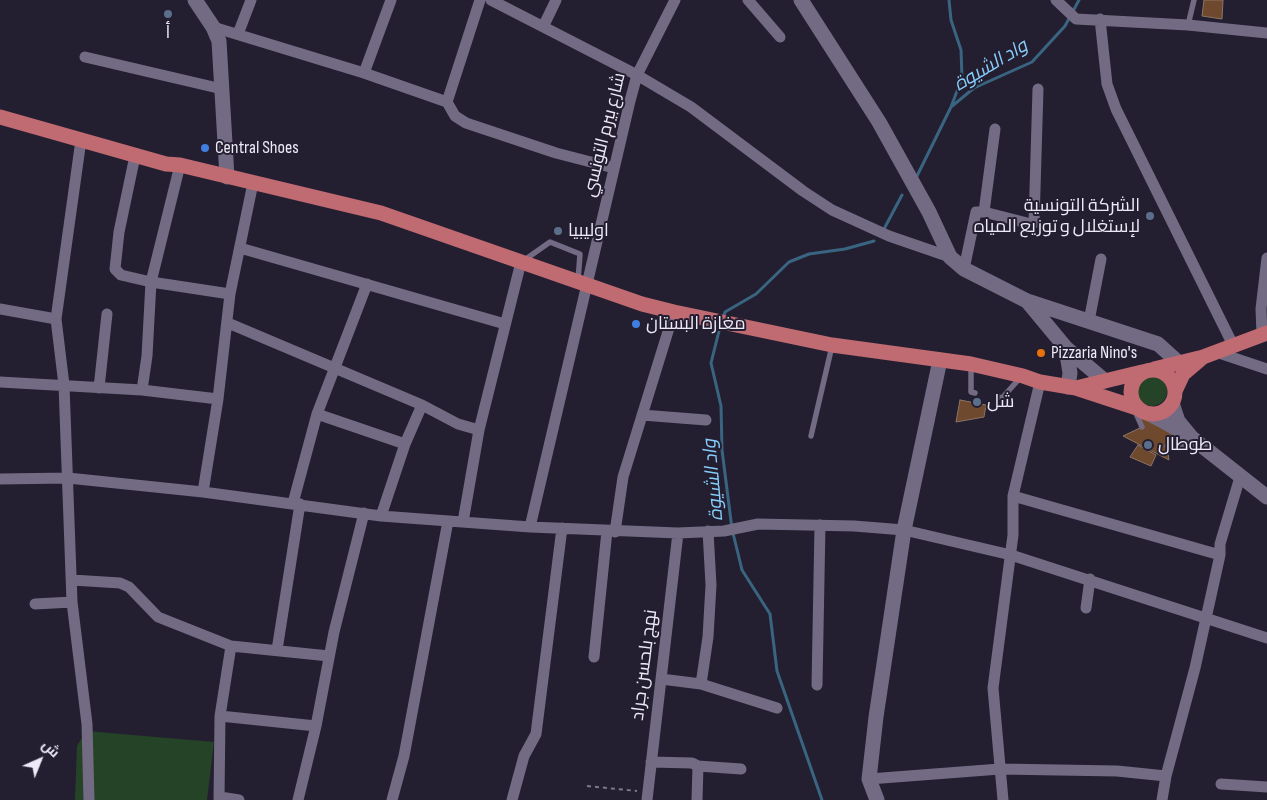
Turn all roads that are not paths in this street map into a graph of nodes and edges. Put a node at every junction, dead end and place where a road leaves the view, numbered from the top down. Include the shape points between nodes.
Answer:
1 (195, 0) edge
2 (251, 0) edge
3 (391, 0) edge
4 (480, 0) edge
5 (491, 0) edge
6 (556, 0) edge
7 (675, 0) edge
8 (748, 0) edge
9 (802, 0) edge
10 (1194, 0) edge
11 (1057, 2) edge
12 (1100, 19) junction
13 (1188, 25) junction
14 (544, 26) junction
15 (214, 27) junction
16 (1267, 33) edge
17 (238, 34) junction
18 (780, 37) dead end
19 (84, 57) dead end
20 (364, 73) junction
21 (637, 75) junction
22 (222, 89) junction
23 (1038, 89) dead end
24 (447, 102) junction
25 (0, 117) edge
26 (995, 129) dead end
27 (81, 140) junction
28 (135, 156) junction
29 (180, 165) junction
30 (614, 168) junction
31 (227, 177) junction
32 (253, 183) junction
33 (984, 212) junction
34 (240, 248) junction
35 (950, 257) junction
36 (1101, 259) dead end
37 (1267, 259) edge
38 (521, 262) junction
39 (964, 269) junction
40 (151, 282) junction
41 (582, 283) junction
42 (367, 284) junction
43 (230, 294) junction
44 (1027, 302) junction
45 (0, 309) edge
46 (674, 312) junction
47 (107, 314) dead end
48 (56, 319) junction
49 (1088, 321) junction
50 (228, 323) junction
51 (505, 324) junction
52 (1265, 334) edge
53 (832, 345) junction
54 (1233, 345) junction
55 (1066, 348) junction
56 (1209, 354) junction
57 (940, 360) junction
58 (1178, 362) junction
59 (971, 364) junction
60 (335, 368) junction
61 (1267, 369) edge
62 (1148, 371) junction
63 (1023, 376) junction
64 (1105, 381) junction
65 (0, 382) edge
66 (1040, 382) junction
67 (64, 385) junction
68 (98, 388) junction
69 (1072, 388) junction
70 (142, 390) junction
71 (975, 393) dead end
72 (999, 397) dead end
73 (1174, 397) junction
74 (218, 399) junction
75 (422, 405) junction
76 (1141, 410) junction
77 (318, 414) junction
78 (642, 415) junction
79 (706, 420) dead end
80 (1142, 427) dead end
81 (479, 430) junction
82 (811, 436) dead end
83 (1195, 440) junction
84 (405, 444) junction
85 (1167, 446) dead end
86 (1240, 477) junction
87 (68, 478) junction
88 (0, 479) edge
89 (203, 492) junction
90 (1012, 496) junction
91 (1267, 497) edge
92 (297, 504) junction
93 (364, 513) junction
94 (381, 516) junction
95 (448, 521) junction
96 (463, 522) junction
97 (820, 525) junction
98 (530, 527) junction
99 (562, 528) junction
100 (904, 530) junction
101 (708, 531) junction
102 (611, 532) junction
103 (678, 534) junction
104 (1011, 555) junction
105 (1220, 555) junction
106 (1090, 579) junction
107 (72, 580) junction
108 (72, 602) junction
109 (35, 604) dead end
110 (1086, 608) dead end
111 (1205, 617) junction
112 (1267, 638) edge
113 (231, 646) junction
114 (277, 650) junction
115 (329, 656) junction
116 (594, 657) dead end
117 (661, 678) junction
118 (701, 684) junction
119 (817, 685) dead end
120 (777, 708) dead end
121 (220, 716) junction
122 (316, 726) junction
123 (650, 762) junction
124 (698, 766) junction
125 (741, 769) dead end
126 (1000, 769) junction
127 (1166, 776) junction
128 (869, 779) junction
129 (1221, 784) dead end
130 (1267, 787) edge
131 (648, 796) edge
132 (219, 798) edge
133 (89, 800) edge
134 (239, 800) edge
135 (298, 800) edge
136 (392, 800) edge
137 (512, 800) edge
138 (698, 800) edge
139 (877, 800) edge
140 (1004, 800) edge
141 (1162, 800) edge

1 - 15 street
2 - 17 street
3 - 20 street
4 - 24 street
5 - 14 street
6 - 14 street
7 - 21 street, شارع بيرم التونسي
8 - 18 street
9 - 35 street via 879,122
10 - 13 lane
11 - 12 street via 1076,19
12 - 13 street
12 - 54 street via 1107,84 1116,109
13 - 16 street
14 - 21 street
15 - 17 street
15 - 22 street via 219,42
17 - 20 street
19 - 22 street
20 - 24 street
21 - 30 street, شارع بيرم التونسي
21 - 35 street via 691,107 832,210 889,236
22 - 31 street
23 - 33 street via 1034,223
24 - 30 street via 455,116 466,123 556,153
25 - 27 main road
26 - 33 street
27 - 28 main road
27 - 48 street
28 - 29 main road
28 - 40 street via 114,265 121,275
29 - 31 main road
29 - 40 street
30 - 41 street, شارع بيرم التونسي
31 - 32 main road
32 - 34 street
32 - 38 main road via 381,213
33 - 39 street via 975,214
34 - 42 street
34 - 43 street
35 - 39 street
36 - 49 street
37 - 52 street via 1261,308
38 - 41 main road
38 - 41 lane via 550,242 580,254
38 - 51 street
39 - 44 street
40 - 43 street
40 - 70 street
41 - 46 main road
41 - 98 street, شارع بيرم التونسي
42 - 51 street
42 - 60 street
43 - 50 street
44 - 49 street
44 - 55 street
45 - 48 street
46 - 53 main road
46 - 78 street
47 - 68 street
48 - 67 street
49 - 58 street via 1158,344
50 - 60 street
50 - 74 street
51 - 81 street
52 - 54 main road
53 - 57 main road
53 - 82 lane
54 - 56 main road
55 - 64 street
55 - 69 street
56 - 58 main road
56 - 61 street
56 - 73 main road via 1183,374
57 - 59 main road
57 - 100 street
58 - 62 main road
59 - 63 main road
59 - 71 lane via 971,392
60 - 75 street
60 - 77 street
62 - 64 main road
62 - 73 main road via 1161,371 1171,379
62 - 76 main road via 1136,376 1130,389 1130,396
63 - 66 main road
63 - 72 lane via 1002,398
64 - 69 main road
65 - 67 street
66 - 69 main road
66 - 90 street
67 - 68 street
67 - 87 street
68 - 70 street
69 - 76 main road
70 - 74 street
73 - 76 main road via 1165,411
73 - 83 street via 1178,421
74 - 89 street
75 - 81 street via 449,420
75 - 84 street
76 - 80 lane via 1135,415
76 - 83 street
77 - 84 street
77 - 92 street
78 - 79 street
78 - 102 street
81 - 96 street
83 - 85 lane
83 - 86 street
84 - 94 street
86 - 91 street
86 - 105 street via 1220,544
87 - 88 street
87 - 89 street
87 - 107 street
89 - 92 street
90 - 104 street via 1014,535
90 - 105 street
92 - 93 street
92 - 114 street
93 - 94 street
93 - 115 street
94 - 95 street
95 - 96 street
95 - 136 street via 404,756
96 - 98 street
97 - 100 street
97 - 101 street via 758,524
97 - 119 street
98 - 99 street
99 - 102 street
99 - 137 street via 536,734 524,756
100 - 104 street
100 - 128 street
101 - 103 street
101 - 118 street via 711,585
102 - 103 street
102 - 116 street
103 - 117 street, نهج بلحسن جراد
104 - 106 street
104 - 126 street via 993,688
105 - 111 street
106 - 110 street
106 - 111 street
107 - 108 street
107 - 113 street via 120,583 158,616
108 - 109 street
108 - 133 street via 87,724
111 - 112 street
111 - 127 street
113 - 114 street
113 - 121 street
114 - 115 street
115 - 122 street
117 - 118 street
117 - 123 street, نهج بلحسن جراد
118 - 120 street
121 - 122 street
121 - 132 street
122 - 135 street
123 - 124 street
123 - 131 street, نهج بلحسن جراد
124 - 125 street
124 - 138 street
126 - 127 street via 1117,771
126 - 128 street
126 - 140 street
127 - 141 street
128 - 139 street
129 - 130 street
132 - 134 street

